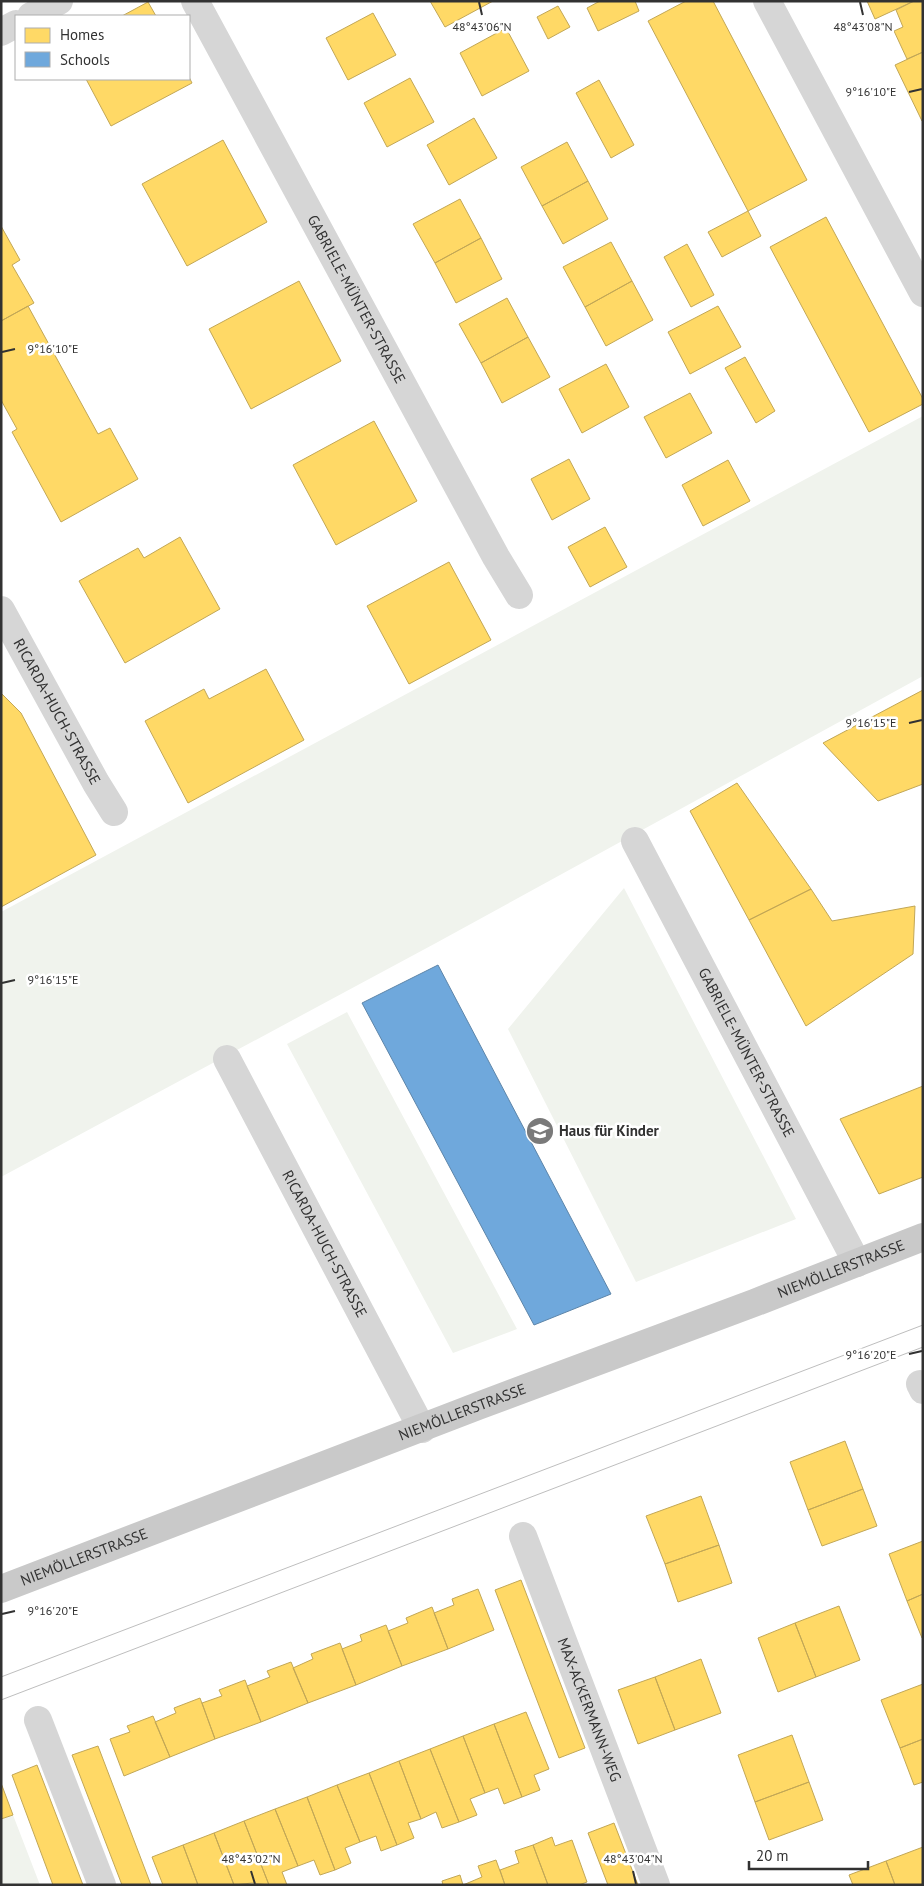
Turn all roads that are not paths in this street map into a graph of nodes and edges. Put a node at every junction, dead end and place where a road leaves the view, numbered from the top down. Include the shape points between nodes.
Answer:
1 (58, 1) edge
2 (195, 1) edge
3 (767, 1) edge
4 (33, 15) edge
5 (15, 25) edge
6 (1, 32) edge
7 (923, 293) edge
8 (519, 595) dead end
9 (1, 610) edge
10 (114, 812) dead end
11 (635, 841) dead end
12 (227, 1059) dead end
13 (923, 1237) edge
14 (857, 1263) junction
15 (422, 1428) junction
16 (523, 1536) dead end
17 (1, 1588) edge
18 (38, 1720) dead end
19 (102, 1885) edge
20 (656, 1885) edge

1 - 4 street
2 - 8 street, GABRIELE-MÜNTER-STRASSE
3 - 7 street
5 - 6 street
9 - 10 street, RICARDA-HUCH-STRASSE
11 - 14 street, GABRIELE-MÜNTER-STRASSE
12 - 15 street, RICARDA-HUCH-STRASSE
13 - 14 main road, NIEMÖLLERSTRASSE
14 - 15 main road, NIEMÖLLERSTRASSE
15 - 17 main road, NIEMÖLLERSTRASSE
16 - 20 street, MAX-ACKERMANN-WEG
18 - 19 street

